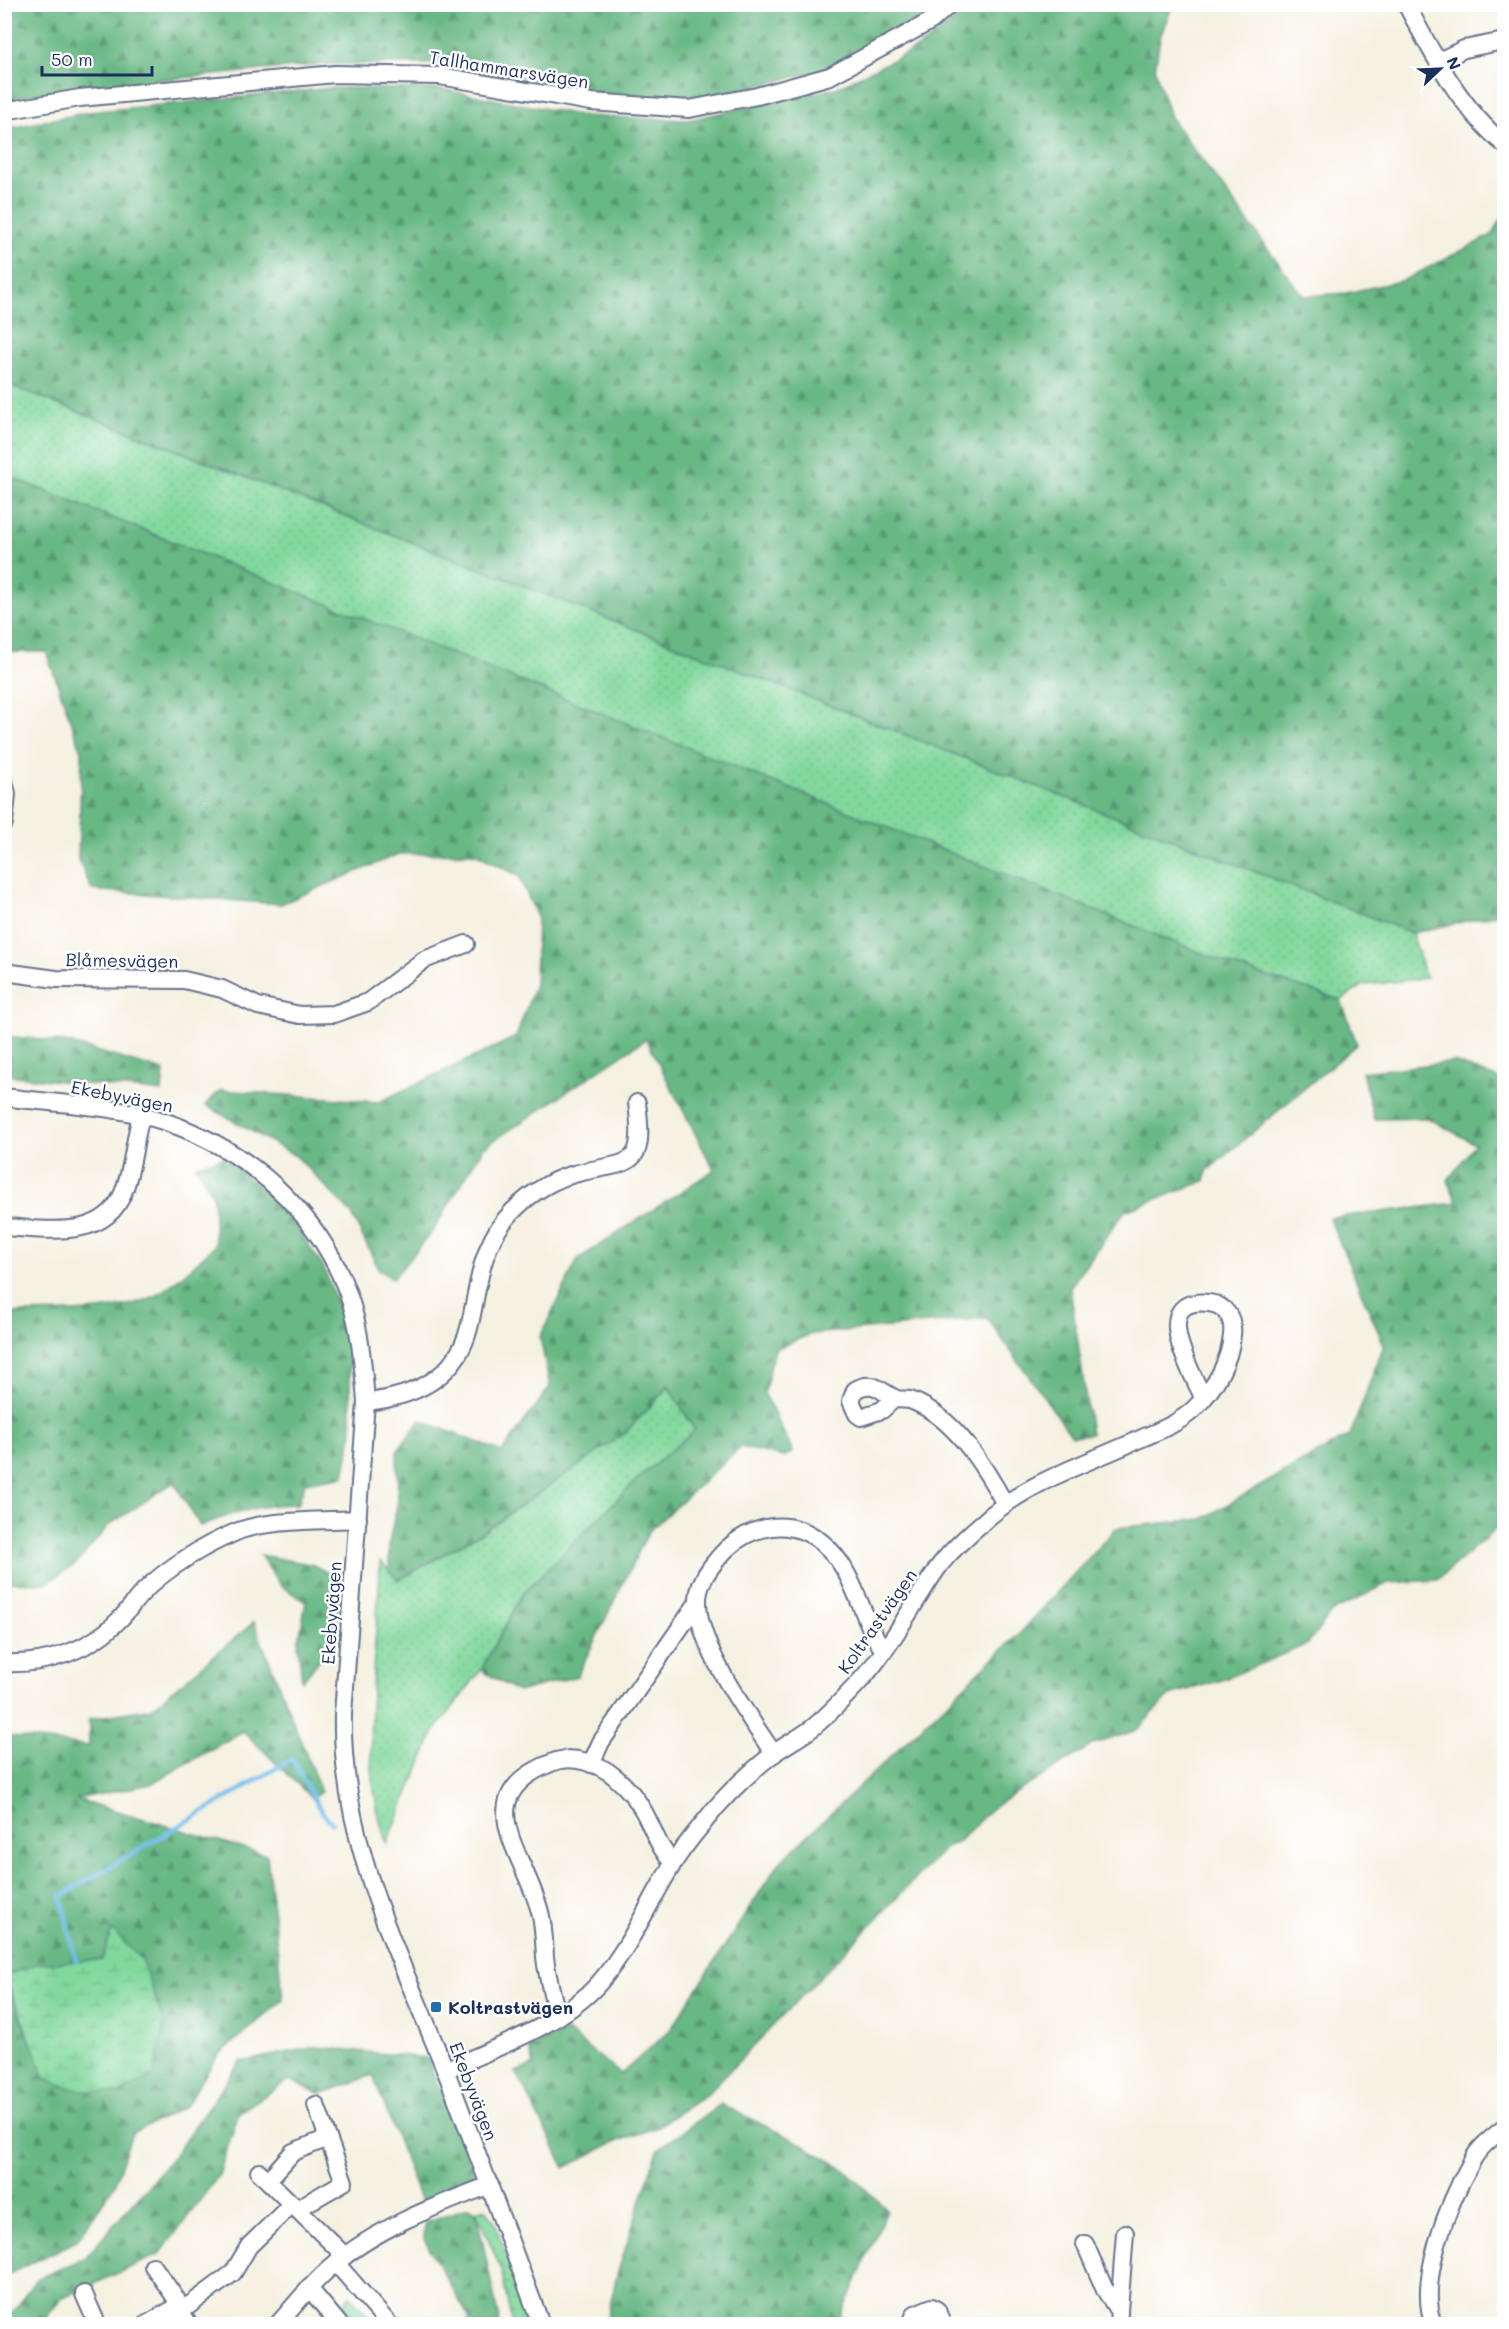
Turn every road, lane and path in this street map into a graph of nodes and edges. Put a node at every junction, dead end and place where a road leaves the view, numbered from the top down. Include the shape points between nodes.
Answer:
1 (950, 4) edge
2 (1406, 4) edge
3 (1504, 41) edge
4 (1439, 61) junction
5 (4, 111) edge
6 (1504, 144) edge
7 (4, 782) edge
8 (4, 822) edge
9 (466, 944) dead end
10 (4, 972) edge
11 (4, 1097) edge
12 (637, 1103) dead end
13 (141, 1116) junction
14 (4, 1227) edge
15 (1203, 1397) junction
16 (895, 1398) dead end
17 (366, 1402) junction
18 (1005, 1504) junction
19 (358, 1520) junction
20 (698, 1602) junction
21 (883, 1649) junction
22 (4, 1663) edge
23 (774, 1754) junction
24 (591, 1764) junction
25 (673, 1863) junction
26 (557, 2015) junction
27 (445, 2070) junction
28 (316, 2105) dead end
29 (1504, 2128) edge
30 (328, 2138) junction
31 (489, 2185) junction
32 (295, 2207) junction
33 (1125, 2233) dead end
34 (1085, 2244) dead end
35 (340, 2260) junction
36 (153, 2266) dead end
37 (309, 2288) junction
38 (84, 2294) dead end
39 (182, 2314) edge
40 (1119, 2318) edge
41 (97, 2325) edge
42 (147, 2325) edge
43 (278, 2325) edge
44 (339, 2325) edge
45 (389, 2325) edge
46 (541, 2325) edge
47 (911, 2325) edge
48 (942, 2325) edge
49 (1434, 2325) edge

1 - 5 street, Tallhammarsvägen via 931,21 830,76 689,109 591,102 440,76 335,74 80,98
2 - 4 street
3 - 4 street via 1464,49
4 - 6 street via 1484,128
7 - 8 street
9 - 10 street, Blåmesvägen via 424,960 368,1002 334,1014 300,1015 258,1006 222,989 183,980 56,979
11 - 13 street, Ekebyvägen
12 - 17 street via 640,1143 625,1164 573,1174 541,1188 503,1222 477,1279 469,1330 446,1370 430,1385 414,1392
13 - 14 street via 124,1192 109,1214 90,1226 75,1229
13 - 17 street, Ekebyvägen via 211,1140 253,1167 309,1221 341,1279 356,1319
15 - 15 street, Koltrastvägen via 1227,1359 1233,1327 1223,1307 1208,1303 1184,1310 1176,1323 1178,1342
15 - 18 street, Koltrastvägen via 1196,1407 1164,1428 1056,1476
16 - 18 street via 925,1408 961,1438
17 - 19 street, Ekebyvägen
18 - 21 street, Koltrastvägen via 939,1565
19 - 22 street via 238,1531 170,1570 145,1590 108,1630 83,1646 55,1658
19 - 27 street, Ekebyvägen via 343,1723 351,1814 370,1883
20 - 21 street via 700,1586 709,1569 747,1533 775,1526 801,1532 817,1539 837,1557 868,1626
20 - 23 street via 700,1622 731,1690
20 - 24 street via 601,1742
21 - 23 street, Koltrastvägen via 864,1676 811,1728
23 - 25 street, Koltrastvägen via 724,1798
24 - 25 street via 614,1776 633,1795 655,1840
24 - 26 street via 555,1761 536,1769 517,1782 506,1805 507,1831 544,1925 547,1975
25 - 26 street, Koltrastvägen via 599,1983
26 - 27 street, Koltrastvägen
27 - 31 street, Ekebyvägen
28 - 30 street
29 - 49 street via 1472,2159 1446,2219 1428,2278 1429,2314
30 - 32 street via 344,2182
30 - 32 street via 293,2152 264,2176
31 - 35 street via 378,2234
31 - 46 street, Ekebyvägen
32 - 35 street
32 - 39 street via 249,2246 233,2272
33 - 40 street
34 - 40 street
35 - 37 street
35 - 45 street
36 - 39 street
37 - 43 street
37 - 44 street
38 - 41 street
39 - 42 street
47 - 48 street via 915,2314 932,2307

